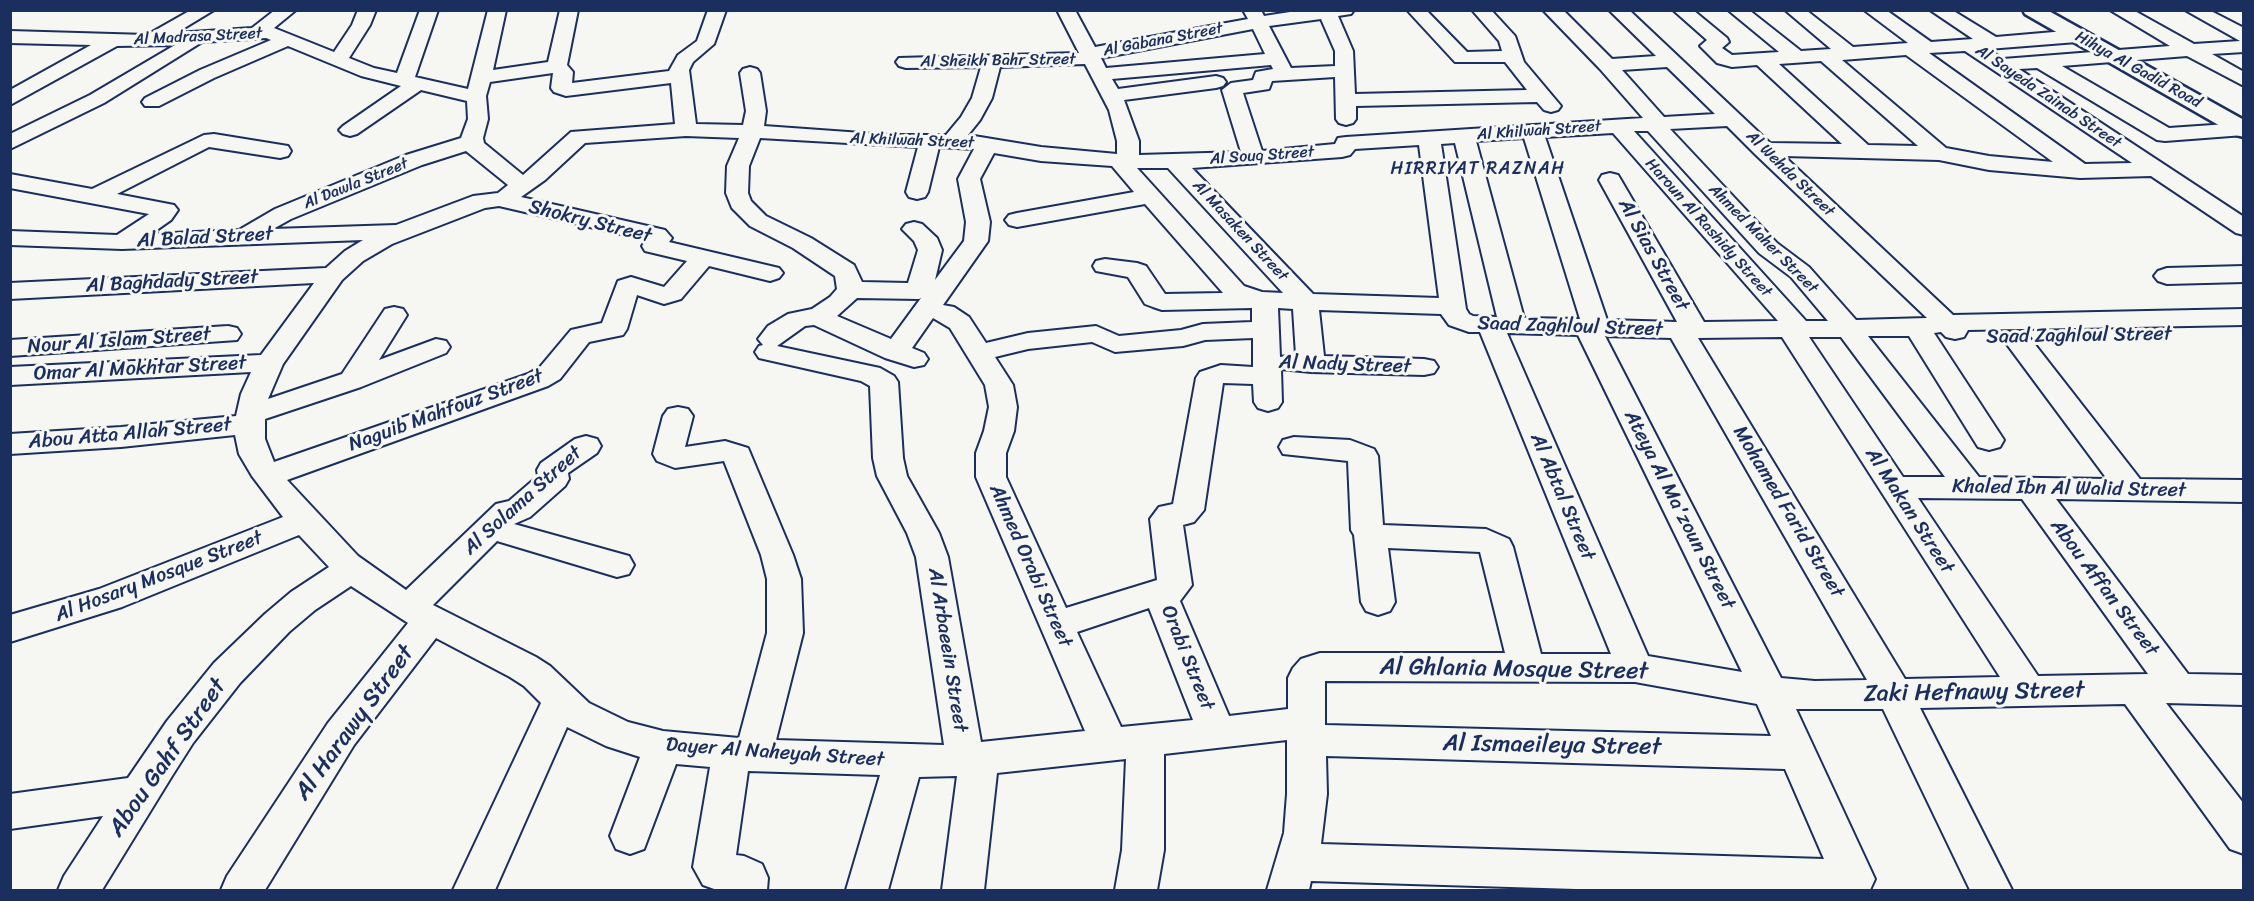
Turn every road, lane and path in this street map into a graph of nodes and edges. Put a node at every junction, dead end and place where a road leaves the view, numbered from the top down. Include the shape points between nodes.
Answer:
1 (205, 10) edge
2 (287, 10) edge
3 (367, 10) edge
4 (429, 10) edge
5 (497, 10) edge
6 (569, 10) edge
7 (717, 10) edge
8 (1066, 10) edge
9 (1416, 10) edge
10 (1480, 10) edge
11 (1552, 10) edge
12 (1618, 10) edge
13 (1682, 10) edge
14 (1737, 10) edge
15 (1794, 10) edge
16 (1873, 10) edge
17 (1939, 10) edge
18 (2032, 10) edge
19 (2119, 10) edge
20 (2194, 10) edge
21 (1325, 13) edge
22 (1256, 16) edge
23 (259, 31) junction
24 (2077, 36) junction
25 (10, 37) edge
26 (198, 38) junction
27 (112, 40) junction
28 (287, 40) junction
29 (148, 41) junction
30 (1992, 43) junction
31 (1969, 45) junction
32 (2243, 45) edge
33 (1917, 48) junction
34 (2191, 51) junction
35 (1848, 53) junction
36 (1825, 55) junction
37 (1512, 56) junction
38 (2113, 56) junction
39 (1794, 57) junction
40 (1761, 59) junction
41 (337, 61) junction
42 (906, 62) dead end
43 (992, 62) junction
44 (1093, 62) junction
45 (1672, 62) junction
46 (2041, 62) junction
47 (1999, 64) junction
48 (1607, 65) junction
49 (1281, 66) junction
50 (557, 67) junction
51 (1345, 71) junction
52 (750, 74) dead end
53 (679, 76) junction
54 (482, 77) junction
55 (2244, 80) edge
56 (411, 83) junction
57 (1234, 89) junction
58 (1112, 96) junction
59 (1543, 96) junction
60 (477, 97) junction
61 (10, 99) edge
62 (1346, 100) junction
63 (152, 102) dead end
64 (1732, 119) junction
65 (1656, 124) junction
66 (1618, 126) junction
67 (1571, 129) junction
68 (350, 130) dead end
69 (686, 130) junction
70 (2243, 130) edge
71 (752, 131) junction
72 (1533, 132) junction
73 (2165, 135) junction
74 (1464, 136) junction
75 (1429, 138) junction
76 (2109, 138) junction
77 (953, 140) junction
78 (930, 141) junction
79 (472, 142) junction
80 (10, 143) edge
81 (1346, 143) junction
82 (239, 144) junction
83 (988, 145) junction
84 (1763, 149) junction
85 (1860, 149) junction
86 (280, 151) dead end
87 (1939, 153) junction
88 (1254, 158) junction
89 (1123, 161) junction
90 (1174, 162) junction
91 (2155, 169) junction
92 (2080, 171) junction
93 (1610, 180) dead end
94 (10, 181) edge
95 (161, 182) dead end
96 (509, 185) junction
97 (917, 192) dead end
98 (1149, 196) junction
99 (94, 197) junction
100 (1017, 220) dead end
101 (2244, 228) edge
102 (914, 230) dead end
103 (351, 232) junction
104 (399, 232) junction
105 (244, 236) junction
106 (10, 238) edge
107 (205, 238) junction
108 (122, 242) junction
109 (703, 258) junction
110 (1105, 266) dead end
111 (770, 273) dead end
112 (2244, 274) edge
113 (333, 275) junction
114 (2167, 276) dead end
115 (150, 283) junction
116 (850, 290) junction
117 (10, 291) edge
118 (928, 297) junction
119 (1263, 300) junction
120 (1305, 301) junction
121 (131, 308) dead end
122 (1453, 309) junction
123 (394, 315) dead end
124 (822, 315) junction
125 (2244, 317) edge
126 (1501, 325) junction
127 (1592, 328) junction
128 (1848, 328) junction
129 (1917, 328) junction
130 (2116, 328) junction
131 (1794, 329) junction
132 (2220, 329) edge
133 (1265, 330) junction
134 (1687, 330) junction
135 (1954, 331) junction
136 (228, 334) dead end
137 (2016, 339) junction
138 (436, 347) dead end
139 (10, 348) edge
140 (979, 353) junction
141 (268, 363) junction
142 (1311, 364) junction
143 (1424, 368) dead end
144 (10, 376) edge
145 (1267, 380) junction
146 (351, 381) junction
147 (678, 416) dead end
148 (249, 419) junction
149 (1989, 440) dead end
150 (10, 444) edge
151 (586, 446) dead end
152 (1294, 447) dead end
153 (267, 476) junction
154 (1894, 487) junction
155 (1970, 488) junction
156 (2031, 489) junction
157 (2132, 490) junction
158 (2244, 491) edge
159 (306, 520) junction
160 (490, 528) junction
161 (1370, 535) junction
162 (617, 565) dead end
163 (352, 569) junction
164 (1174, 587) junction
165 (1378, 602) dead end
166 (421, 613) junction
167 (1056, 625) junction
168 (10, 630) edge
169 (1526, 667) junction
170 (1635, 669) junction
171 (2178, 688) junction
172 (2135, 690) junction
173 (2244, 690) edge
174 (1770, 692) junction
175 (2029, 692) junction
176 (1895, 695) junction
177 (561, 700) junction
178 (1305, 731) junction
179 (1217, 732) junction
180 (1127, 742) junction
181 (663, 747) junction
182 (1798, 753) junction
183 (742, 754) junction
184 (972, 759) junction
185 (904, 760) junction
186 (140, 793) junction
187 (10, 812) edge
188 (630, 836) dead end
189 (2244, 836) edge
190 (1292, 877) edge
191 (79, 891) edge
192 (242, 891) edge
193 (474, 891) edge
194 (746, 891) edge
195 (867, 891) edge
196 (963, 891) edge
197 (1136, 891) edge
198 (1991, 891) edge

1 - 29 street
2 - 23 street
3 - 41 street
4 - 56 street
5 - 54 street
6 - 50 street
7 - 53 street via 705,44 685,59
8 - 44 street
9 - 37 street via 1462,58
10 - 37 street via 1508,40
11 - 48 street, Ahmed Maher Street
12 - 45 street, Al Wehda Street
13 - 40 street, Al Sayeda Zainab Street via 1720,42 1709,46 1722,58
14 - 39 street
15 - 35 street
16 - 33 street
17 - 30 street
18 - 24 main road, Hihya Al Gadid Road
19 - 34 street
20 - 32 street
21 - 22 street, Al Gabana Street
21 - 51 street via 1341,41
22 - 44 street, Al Gabana Street
22 - 49 street
23 - 26 street, Al Madrasa Street
23 - 28 street, Al Madrasa Street
24 - 30 street
24 - 38 main road, Hihya Al Gadid Road
25 - 27 street, Al Madrasa Street
26 - 29 street, Al Madrasa Street
26 - 80 street via 97,99
27 - 29 street, Al Madrasa Street
27 - 61 street
28 - 41 street, Al Madrasa Street
28 - 63 street
30 - 31 street
31 - 33 street, Al Sayeda Zainab Street
31 - 47 street, Al Sayeda Zainab Street
32 - 34 street
33 - 35 street, Al Sayeda Zainab Street
33 - 92 street
34 - 38 street
34 - 55 street
35 - 36 street, Al Sayeda Zainab Street
36 - 39 street, Al Sayeda Zainab Street
36 - 87 street
37 - 59 street
38 - 46 street
38 - 70 main road, Hihya Al Gadid Road
39 - 40 street, Al Sayeda Zainab Street
40 - 85 street
41 - 56 street, Al Madrasa Street
42 - 43 street, Al Sheikh Bahr Street
43 - 44 street, Al Sheikh Bahr Street
43 - 77 street via 982,99
44 - 49 street
44 - 58 street
45 - 48 street
45 - 64 street, Al Wehda Street
46 - 47 street
46 - 73 street
47 - 76 street, Al Sayeda Zainab Street
48 - 65 street, Ahmed Maher Street
49 - 51 street
49 - 57 street via 1263,76 1260,86
50 - 53 street via 563,72 561,88 566,90
50 - 54 street
51 - 62 street
52 - 71 street via 756,111
53 - 69 street
54 - 60 street
56 - 60 street, Al Madrasa Street
56 - 68 street
57 - 58 street via 1219,82
57 - 88 street
58 - 89 street via 1125,125
59 - 62 street
59 - 67 street
60 - 79 street via 478,119
62 - 81 street
64 - 65 street, Al Khilwah Street
64 - 84 street, Al Wehda Street
65 - 66 street, Al Khilwah Street
65 - 128 street, Ahmed Maher Street via 1768,248 1800,272
66 - 67 street, Al Khilwah Street
66 - 131 street, Haroun Al Rashidy Street
67 - 72 street, Al Khilwah Street
69 - 71 street, Al Khilwah Street
69 - 96 street via 579,136
70 - 73 street
71 - 78 street, Al Khilwah Street
71 - 116 street via 738,166 737,193 741,203 758,221 839,265 848,276
72 - 74 street, Al Khilwah Street
72 - 127 street, Ateya Al Ma'zoun Street
73 - 76 street
74 - 75 street, Al Khilwah Street
74 - 126 street, Al Abtal Street
75 - 81 street, Al Khilwah Street
75 - 122 street
76 - 91 street, Al Sayeda Zainab Street
77 - 78 street, Al Khilwah Street
77 - 83 street, Al Khilwah Street
78 - 97 street
79 - 96 street
79 - 105 street, Al Dawla Street via 414,160 308,203
81 - 88 street, Al Souq Street via 1342,150
82 - 86 street
82 - 95 street
82 - 99 street via 199,142
83 - 89 street, Al Khilwah Street
83 - 118 street via 969,179 978,222 976,241
84 - 85 street
84 - 135 street, Al Wehda Street
85 - 87 street
87 - 92 street via 1989,163
88 - 90 street, Al Souq Street
89 - 90 street, Al Khilwah Street
89 - 98 street
90 - 120 street, Al Masaken Street
91 - 92 street
91 - 101 street, Al Sayeda Zainab Street
93 - 134 street, Al Sias Street
94 - 99 street
96 - 103 street
96 - 104 street, Dayer Al Naheyah Street via 481,201
96 - 109 street, Shokry Street via 657,235 660,238 654,246
98 - 100 street
98 - 119 street via 1235,291
99 - 108 street via 166,211
102 - 118 street via 925,238 930,250
103 - 104 street, Al Balad Street
103 - 105 street, Al Balad Street
104 - 113 street, Dayer Al Naheyah Street via 354,255
105 - 107 street, Al Balad Street
106 - 108 street, Al Balad Street
107 - 108 street, Al Balad Street
107 - 115 street
109 - 111 street, Shokry Street
109 - 153 street, Naguib Mahfouz Street via 672,294 664,296 627,286 614,329 580,336 550,373 538,380
110 - 119 street, Saad Zaghloul Street via 1137,271 1154,299 1162,302
112 - 114 street
113 - 115 street, Al Baghdady Street
113 - 141 street, Dayer Al Naheyah Street
115 - 117 street, Al Baghdady Street
115 - 121 street
116 - 118 street, Ahmed Orabi Street
116 - 124 street
118 - 124 street via 905,356 824,320
118 - 140 street, Ahmed Orabi Street via 956,319
119 - 120 street, Saad Zaghloul Street
119 - 133 street
120 - 122 street, Saad Zaghloul Street
120 - 142 street
122 - 126 street, Saad Zaghloul Street via 1461,322
123 - 146 street
124 - 184 street, Al Arbaeein Street via 797,320 777,332 770,345 870,374 884,382 891,476 932,557
125 - 132 street, Saad Zaghloul Street
126 - 127 street, Saad Zaghloul Street
126 - 170 street, Al Abtal Street
127 - 134 street, Saad Zaghloul Street
127 - 174 street, Ateya Al Ma'zoun Street
128 - 129 street, Saad Zaghloul Street
128 - 131 street, Saad Zaghloul Street
128 - 155 street, Ahmed Maher Street
129 - 135 street, Saad Zaghloul Street
129 - 149 street
130 - 132 street, Saad Zaghloul Street
130 - 135 street, Saad Zaghloul Street
130 - 137 street, Saad Zaghloul Street
131 - 134 street, Saad Zaghloul Street
131 - 154 street, Al Makan Street
133 - 140 street via 1203,332 1182,338 1115,344 1096,334 1028,340
133 - 145 street
134 - 176 street, Mohamed Farid Street
135 - 137 street, Saad Zaghloul Street
136 - 139 street, Nour Al Islam Street
137 - 157 street
138 - 146 street, Abou Atta Allah Street
140 - 167 street, Ahmed Orabi Street via 994,374 1002,396 1002,418 991,453 991,477
141 - 144 street, Omar Al Mokhtar Street
141 - 148 street, Dayer Al Naheyah Street
142 - 143 street, Al Nady Street
142 - 145 street, Al Nady Street
145 - 164 street, Orabi Street via 1216,375 1209,381 1188,510 1166,519
146 - 148 street, Abou Atta Allah Street
147 - 183 street via 668,454 675,458 725,451 737,455 784,579 785,633 779,663
148 - 150 street, Abou Atta Allah Street via 144,435
148 - 153 street, Dayer Al Naheyah Street via 254,454
151 - 160 street, Al Solama Street via 552,470 554,479 519,509 508,511
152 - 161 street via 1350,450 1363,456
153 - 159 street, Dayer Al Naheyah Street
154 - 155 street, Khaled Ibn Al Walid Street
154 - 175 street, Al Makan Street
155 - 156 street, Khaled Ibn Al Walid Street
156 - 157 street, Khaled Ibn Al Walid Street
156 - 171 street, Abou Affan Street
157 - 158 street, Khaled Ibn Al Walid Street
159 - 163 street, Dayer Al Naheyah Street
159 - 168 street, Al Hosary Mosque Street via 110,598
160 - 162 street
160 - 166 street, Al Solama Street
161 - 165 street
161 - 169 street via 1486,541 1497,547
163 - 166 street, Dayer Al Naheyah Street
163 - 186 street, Abou Gahf Street via 303,601 253,645 180,732
164 - 167 street
164 - 179 street, Orabi Street via 1162,598
166 - 177 street, Dayer Al Naheyah Street via 523,667
166 - 192 street, Al Harawy Street
167 - 180 street, Ahmed Orabi Street
169 - 170 street, Al Ghlania Mosque Street
169 - 178 street, Al Ghlania Mosque Street via 1320,667 1306,678
170 - 174 street, Al Ghlania Mosque Street
171 - 172 street, Zaki Hefnawy Street
171 - 173 street, Zaki Hefnawy Street
172 - 175 street, Zaki Hefnawy Street
172 - 189 street
174 - 176 street, Zaki Hefnawy Street
174 - 182 street, Ateya Al Ma'zoun Street
175 - 176 street, Zaki Hefnawy Street
176 - 198 street, Mohamed Farid Street
177 - 181 street, Dayer Al Naheyah Street via 597,725
177 - 193 street
178 - 179 street, Dayer Al Naheyah Street
178 - 182 street, Al Ismaeileya Street
178 - 190 street via 1304,833
179 - 180 street, Dayer Al Naheyah Street
180 - 184 street, Dayer Al Naheyah Street
180 - 197 street via 1144,829
181 - 183 street, Dayer Al Naheyah Street
181 - 188 street
182 - 190 street, Ateya Al Ma'zoun Street via 1855,877 1852,880
183 - 185 street, Dayer Al Naheyah Street
183 - 194 street via 714,867 718,872 744,875
184 - 185 street, Dayer Al Naheyah Street
184 - 196 street
185 - 195 street
186 - 187 street
186 - 191 street, Abou Gahf Street

